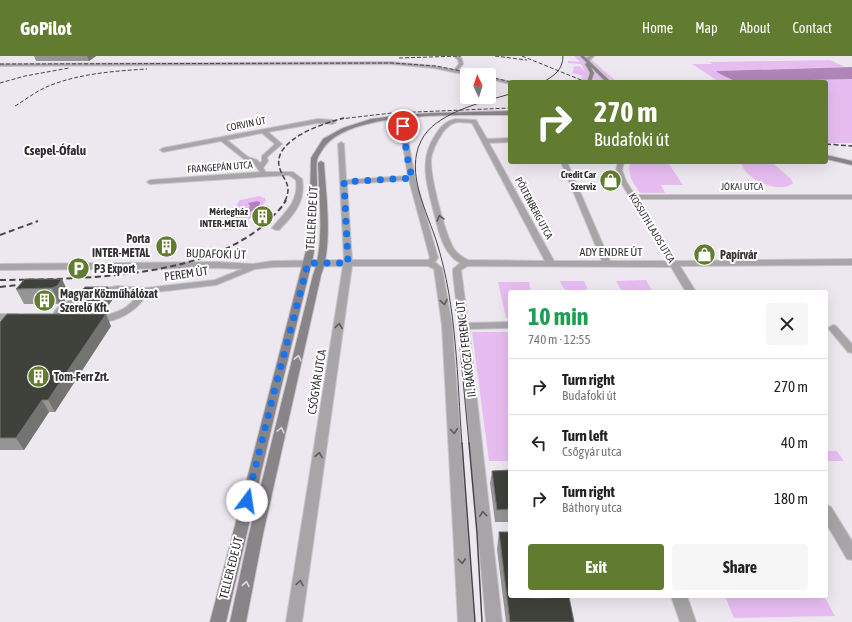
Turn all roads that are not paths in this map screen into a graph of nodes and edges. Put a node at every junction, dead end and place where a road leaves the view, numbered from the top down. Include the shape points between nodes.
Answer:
1 (577, 56) edge
2 (582, 56) edge
3 (592, 56) edge
4 (454, 59) edge
5 (588, 61) junction
6 (0, 65) edge
7 (457, 68) junction
8 (460, 69) edge
9 (496, 80) edge
10 (590, 80) edge
11 (607, 80) edge
12 (508, 83) edge
13 (508, 114) edge
14 (508, 114) edge
15 (471, 120) junction
16 (333, 122) dead end
17 (404, 126) dead end
18 (262, 131) junction
19 (222, 139) junction
20 (508, 140) edge
21 (484, 141) junction
22 (341, 144) dead end
23 (163, 150) dead end
24 (828, 157) edge
25 (852, 163) edge
26 (565, 164) edge
27 (620, 164) edge
28 (260, 166) junction
29 (264, 174) junction
30 (412, 178) junction
31 (150, 182) dead end
32 (344, 182) junction
33 (852, 196) edge
34 (633, 197) junction
35 (276, 228) dead end
36 (322, 262) junction
37 (852, 262) edge
38 (308, 263) junction
39 (348, 263) junction
40 (430, 263) junction
41 (466, 263) junction
42 (551, 264) junction
43 (607, 264) junction
44 (673, 264) junction
45 (0, 267) edge
46 (252, 268) junction
47 (690, 290) edge
48 (145, 291) junction
49 (0, 317) edge
50 (30, 317) edge
51 (76, 320) edge
52 (88, 320) edge
53 (508, 325) edge
54 (464, 326) junction
55 (833, 328) dead end
56 (852, 350) edge
57 (828, 514) edge
58 (852, 554) edge
59 (680, 598) edge
60 (218, 622) edge
61 (238, 622) edge
62 (294, 622) edge
63 (466, 622) edge
64 (494, 622) edge
65 (688, 622) edge

1 - 10 main road via 591,70
2 - 5 main road
3 - 5 street
4 - 7 street
4 - 7 street via 461,64
5 - 11 main road
6 - 7 street via 390,63
7 - 8 street
9 - 12 street
13 - 15 main road, TELLER EDE ÚT
14 - 38 main road, TELLER EDE ÚT via 405,116 378,120 351,126 322,144 314,158 313,239
15 - 21 street, PÖLTENBERG UTCA
15 - 36 main road, TELLER EDE ÚT via 409,118 380,122 345,133 327,145 321,158 324,248
41 -> 15 street via 458,260 449,248 428,177 428,155 436,137 448,125 455,121
16 - 18 street, CORVIN ÚT via 318,120
17 - 30 street
18 - 19 street, CORVIN ÚT
18 - 28 street via 279,144 266,154 265,161
19 - 23 street, CORVIN ÚT
19 - 28 street
20 - 21 street
21 - 42 street, PÖLTENBERG UTCA
22 - 32 street, CSŐGYÁR UTCA
24 - 25 main road
26 - 43 street
27 - 34 street, KOSSUTH LAJOS UTCA via 620,175
28 - 29 street
29 - 31 street, FRANGEPÁN UTCA
29 - 35 street, FRANGEPÁN UTCA via 292,173 299,180 299,199 292,212
30 - 32 street
30 - 40 street via 434,258
32 - 39 street, CSŐGYÁR UTCA
33 - 34 street, JÓKAI UTCA
34 - 44 street, KOSSUTH LAJOS UTCA
36 - 38 street, BUDAFOKI ÚT
36 - 39 street, BUDAFOKI ÚT
61 -> 36 main road, TELLER EDE ÚT via 256,534
37 - 44 street, ADY ENDRE ÚT
38 - 46 street, BUDAFOKI ÚT via 272,264
38 - 60 main road, TELLER EDE ÚT
39 - 40 street, BUDAFOKI ÚT
62 -> 39 street, CSŐGYÁR UTCA
40 -> 63 street, II. RÁKÓCZI FERENC ÚT via 438,268 447,325
41 - 42 street, ADY ENDRE ÚT
41 - 54 street, II. RÁKÓCZI FERENC ÚT via 457,269 456,274
42 - 43 street, ADY ENDRE ÚT
43 - 44 street, ADY ENDRE ÚT
44 - 47 street, KOSSUTH LAJOS UTCA
45 - 46 street, BUDAFOKI ÚT via 218,265
46 - 48 street, PEREM ÚT via 216,282
48 - 51 street, PEREM ÚT via 117,289 92,293 64,307 55,317
48 - 52 street via 123,314 113,318
49 - 50 street
53 - 54 street
64 -> 54 street, II. RÁKÓCZI FERENC ÚT
55 - 56 street
57 - 58 street
59 - 65 street

